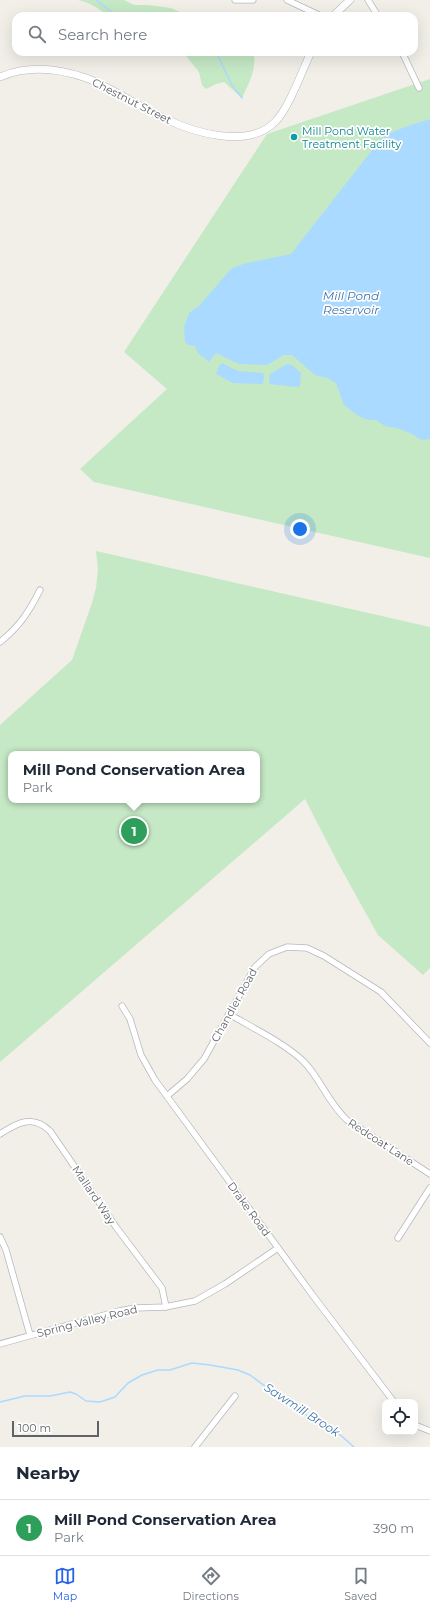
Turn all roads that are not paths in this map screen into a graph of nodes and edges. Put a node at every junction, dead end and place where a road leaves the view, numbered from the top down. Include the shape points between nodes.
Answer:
1 (235, 0) edge
2 (253, 0) edge
3 (287, 0) edge
4 (350, 0) edge
5 (368, 0) edge
6 (312, 12) edge
7 (337, 12) edge
8 (376, 12) edge
9 (309, 56) edge
10 (404, 56) edge
11 (0, 77) edge
12 (419, 88) dead end
13 (40, 590) dead end
14 (0, 642) edge
15 (122, 1006) dead end
16 (229, 1014) junction
17 (430, 1043) edge
18 (167, 1096) junction
19 (0, 1134) edge
20 (430, 1174) edge
21 (430, 1188) edge
22 (0, 1237) edge
23 (398, 1238) dead end
24 (278, 1248) junction
25 (166, 1307) junction
26 (30, 1335) junction
27 (0, 1344) edge
28 (235, 1396) dead end
29 (392, 1399) edge
30 (418, 1426) edge
31 (430, 1431) edge
32 (195, 1447) edge

1 - 2 street
3 - 6 street
4 - 7 street
5 - 8 street
9 - 11 street, Chestnut Street via 283,111 275,122 264,130 237,137 218,135 163,118 92,80 63,72 42,68 28,69
10 - 12 street
13 - 14 street via 23,620
15 - 18 street, Drake Road via 130,1018 144,1062
16 - 17 street, Chandler Road via 249,976 262,960 283,948 302,948 324,956 381,992
16 - 18 street, Chandler Road via 204,1059 187,1079
16 - 20 street, Redcoat Lane via 304,1061 347,1120
18 - 24 street, Drake Road
19 - 25 street, Mallard Way via 14,1124 26,1121 40,1124 50,1131 161,1288
21 - 23 street
22 - 26 street
24 - 25 street, Spring Valley Road via 202,1298
24 - 29 street, Drake Road
25 - 26 street, Spring Valley Road via 119,1311
26 - 27 street, Spring Valley Road
28 - 32 street
30 - 31 street

